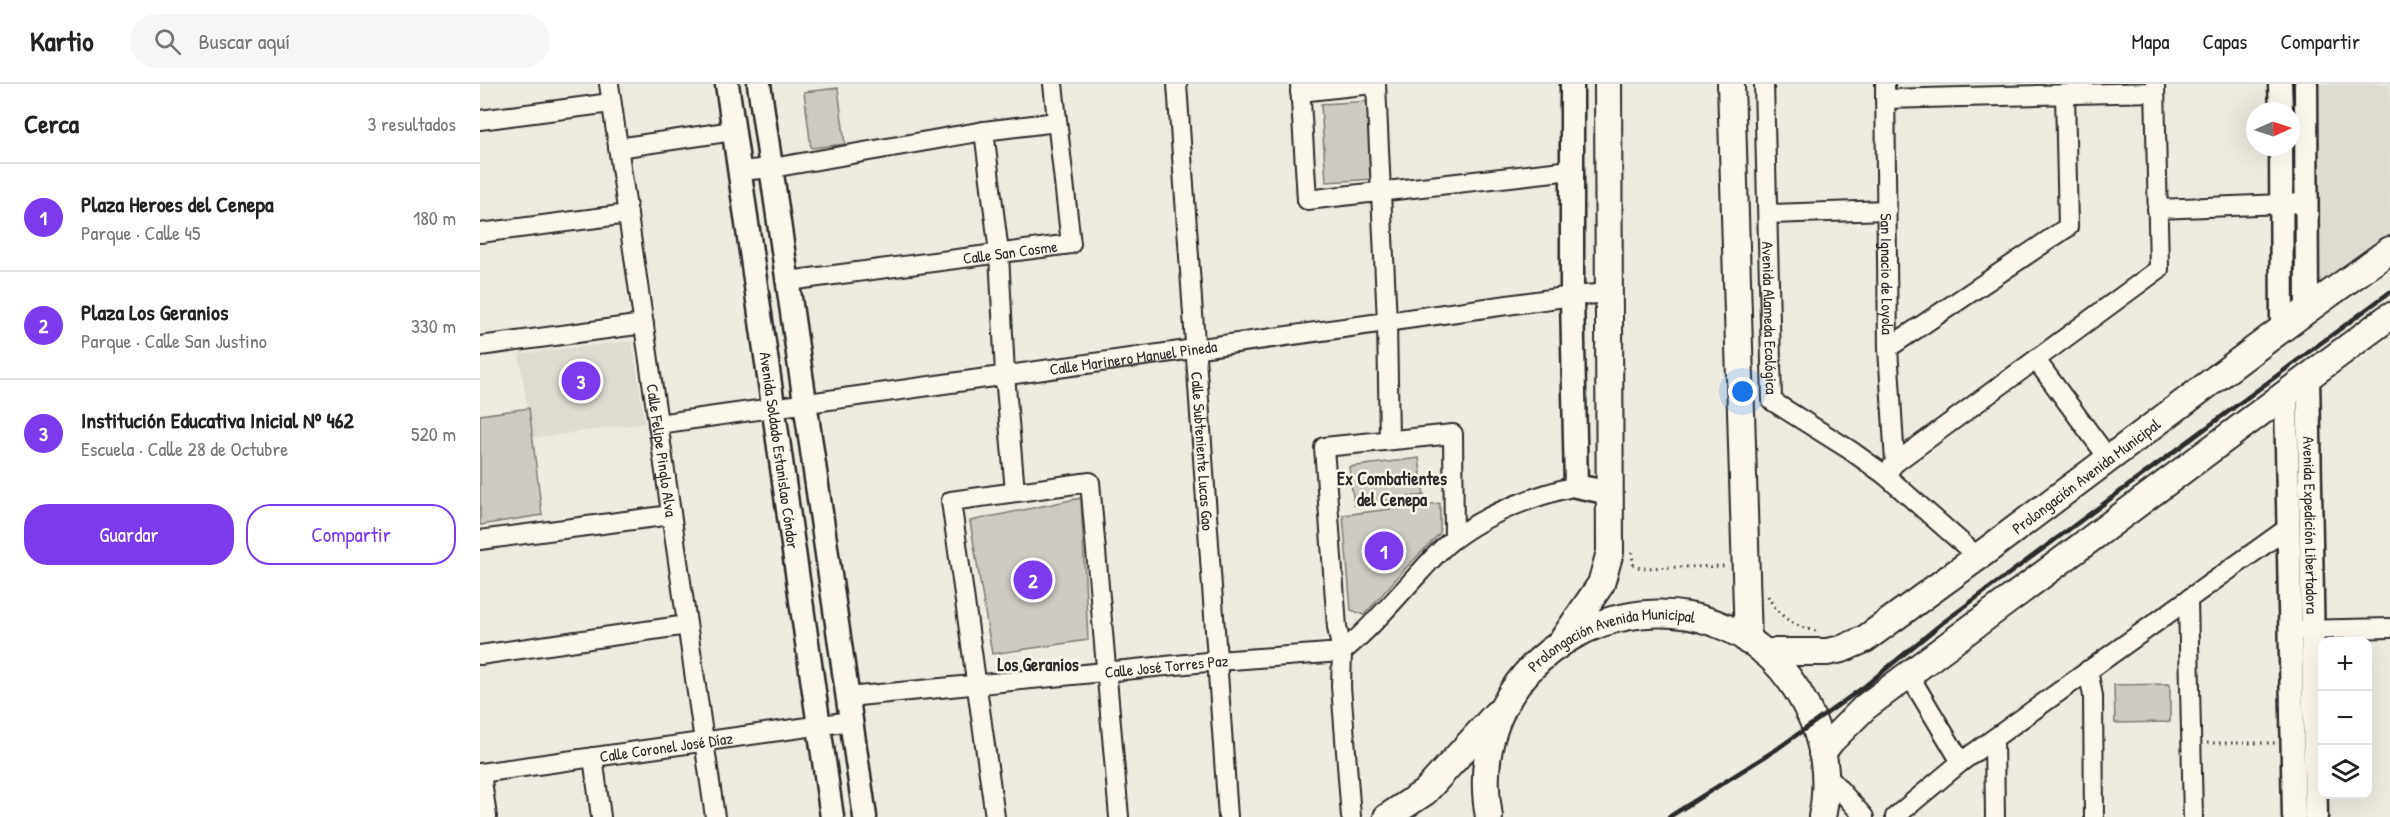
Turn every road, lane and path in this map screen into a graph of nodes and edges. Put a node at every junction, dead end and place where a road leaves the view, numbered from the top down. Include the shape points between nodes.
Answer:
1 (609, 84) edge
2 (727, 84) edge
3 (759, 84) edge
4 (1053, 84) edge
5 (1177, 84) edge
6 (1374, 84) edge
7 (1572, 84) edge
8 (1608, 84) edge
9 (1731, 84) edge
10 (1764, 84) edge
11 (2280, 84) edge
12 (2306, 84) edge
13 (1300, 88) edge
14 (2155, 88) edge
15 (1885, 92) edge
16 (2065, 94) junction
17 (2281, 102) edge
18 (611, 103) junction
19 (480, 120) edge
20 (1057, 122) junction
21 (733, 131) junction
22 (984, 131) junction
23 (618, 148) junction
24 (2281, 156) edge
25 (772, 168) junction
26 (1571, 170) junction
27 (739, 171) junction
28 (1381, 191) junction
29 (2281, 203) junction
30 (2306, 203) junction
31 (2157, 209) junction
32 (1887, 210) junction
33 (628, 214) junction
34 (1768, 214) junction
35 (480, 233) edge
36 (2390, 250) edge
37 (999, 253) junction
38 (788, 281) junction
39 (1609, 293) junction
40 (1572, 296) junction
41 (2307, 310) junction
42 (2390, 316) edge
43 (1388, 322) junction
44 (644, 324) junction
45 (2282, 329) junction
46 (480, 346) edge
47 (1888, 348) junction
48 (1195, 349) junction
49 (2036, 360) junction
50 (1005, 375) junction
51 (2308, 377) junction
52 (2286, 394) junction
53 (1772, 401) junction
54 (806, 404) junction
55 (1740, 406) junction
56 (773, 408) junction
57 (658, 424) junction
58 (1389, 440) junction
59 (2109, 459) junction
60 (1890, 469) junction
61 (1576, 486) junction
62 (1016, 492) junction
63 (1610, 493) junction
64 (671, 514) junction
65 (2289, 527) junction
66 (1454, 538) junction
67 (480, 540) edge
68 (1632, 548) dead end
69 (1978, 557) junction
70 (1744, 566) junction
71 (1766, 592) dead end
72 (2188, 600) junction
73 (687, 625) junction
74 (2390, 628) edge
75 (2302, 630) junction
76 (1820, 632) dead end
77 (1561, 642) junction
78 (1756, 646) junction
79 (1342, 652) junction
80 (480, 655) edge
81 (1217, 662) junction
82 (2088, 669) junction
83 (1106, 672) junction
84 (1908, 675) junction
85 (977, 684) junction
86 (848, 697) junction
87 (1508, 700) junction
88 (851, 721) junction
89 (819, 725) junction
90 (1994, 739) junction
91 (704, 742) junction
92 (2294, 742) junction
93 (2191, 743) junction
94 (593, 757) junction
95 (1961, 762) junction
96 (1824, 763) junction
97 (481, 773) edge
98 (488, 817) edge
99 (601, 817) edge
100 (715, 817) edge
101 (832, 817) edge
102 (865, 817) edge
103 (995, 817) edge
104 (1119, 817) edge
105 (1228, 817) edge
106 (1351, 817) edge
107 (1387, 817) edge
108 (1489, 817) edge
109 (1822, 817) edge
110 (1864, 817) edge
111 (1896, 817) edge
112 (1995, 817) edge
113 (2094, 817) edge
114 (2193, 817) edge
115 (2294, 817) edge
116 (2316, 817) edge

1 - 18 street, Calle Felipe Pinglo Alva
2 - 21 street, Avenida Soldado Estanislao Cóndor
3 - 25 street, Avenida Soldado Estanislao Cóndor
4 - 20 street, Calle San Cosme
5 - 48 street, Calle Subteniente Lucas Gao
6 - 13 street
6 - 28 street
7 - 26 street
8 - 39 main road
9 - 55 main road, Avenida Alameda Ecológica
10 - 34 street, Avenida Alameda Ecológica
11 - 17 street
12 - 30 street
13 - 28 street via 1307,200
14 - 16 street
14 - 31 street
15 - 16 street
15 - 32 street, San Ignacio de Loyola
16 - 47 street via 2068,227
18 - 19 street
18 - 23 street, Calle Felipe Pinglo Alva
20 - 22 street
20 - 37 street, Calle San Cosme via 1071,244
21 - 23 street
21 - 27 street, Avenida Soldado Estanislao Cóndor
22 - 25 street
22 - 37 street
23 - 33 street, Calle Felipe Pinglo Alva
24 - 29 street
25 - 27 street
25 - 38 street, Avenida Soldado Estanislao Cóndor
26 - 28 street
26 - 40 street
27 - 56 street, Avenida Soldado Estanislao Cóndor
28 - 43 street
29 - 30 street
29 - 31 street
29 - 45 street
30 - 41 street
31 - 49 street via 2159,269
32 - 34 street
32 - 47 street, San Ignacio de Loyola
33 - 35 street
33 - 44 street, Calle Felipe Pinglo Alva
34 - 53 street, Avenida Alameda Ecológica
36 - 41 main road, Prolongación Avenida Municipal
37 - 38 street, Calle San Cosme
37 - 50 street
38 - 54 street, Avenida Soldado Estanislao Cóndor
39 - 40 street, Calle Marinero Manuel Pineda
39 - 63 main road
40 - 43 street, Calle Marinero Manuel Pineda
40 - 61 street
41 - 45 main road, Prolongación Avenida Municipal
42 - 51 main road
43 - 48 street, Calle Marinero Manuel Pineda
43 - 58 street
44 - 46 street
44 - 57 street, Calle Felipe Pinglo Alva
45 - 59 main road, Prolongación Avenida Municipal
47 - 60 street, San Ignacio de Loyola
48 - 50 street, Calle Marinero Manuel Pineda
48 - 81 street, Calle Subteniente Lucas Gao
49 - 59 street
49 - 60 street
50 - 54 street, Calle Marinero Manuel Pineda
50 - 62 street
51 - 52 main road
51 - 75 street, Avenida Expedición Libertadora
52 - 65 street, Avenida Expedición Libertadora
52 - 84 main road
53 - 55 street
53 - 60 street, Avenida Alameda Ecológica via 1850,450
54 - 56 street, Calle Marinero Manuel Pineda
54 - 86 street, Avenida Soldado Estanislao Cóndor
55 - 70 main road, Avenida Alameda Ecológica
56 - 57 street, Calle Marinero Manuel Pineda
56 - 89 street, Avenida Soldado Estanislao Cóndor
57 - 64 street, Calle Felipe Pinglo Alva
58 - 66 street via 1453,434
58 - 79 street via 1324,447
59 - 69 main road, Prolongación Avenida Municipal
60 - 69 street, Avenida Alameda Ecológica
61 - 63 street
61 - 66 street via 1535,497
62 - 83 street via 1090,482
62 - 85 street via 951,501
63 - 77 main road via 1610,552 1601,584
64 - 67 street
64 - 73 street, Calle Felipe Pinglo Alva
65 - 72 street
65 - 75 street, Avenida Expedición Libertadora
66 - 79 street
68 - 70 path via 1633,564 1640,568
69 - 78 main road, Prolongación Avenida Municipal via 1854,645 1827,652
70 - 78 main road, Avenida Alameda Ecológica
71 - 76 path via 1785,618
72 - 82 street
72 - 93 street
73 - 80 street
73 - 91 street, Calle Felipe Pinglo Alva
74 - 75 street
75 - 92 street, Avenida Expedición Libertadora
75 - 116 street, Avenida Expedición Libertadora
77 - 78 main road, Prolongación Avenida Municipal via 1615,618 1654,613 1712,623
77 - 87 main road, Prolongación Avenida Municipal via 1531,668
78 - 96 main road, Prolongación Avenida Municipal via 1802,697 1814,723
79 - 81 street, Calle José Torres Paz
79 - 106 street
81 - 83 street, Calle José Torres Paz
81 - 105 street, Calle Subteniente Lucas Gao
82 - 90 street
82 - 113 street via 2093,696
83 - 85 street, Calle José Torres Paz
83 - 104 street
84 - 95 street
84 - 96 main road via 1865,707 1830,741
85 - 86 street, Calle José Torres Paz
85 - 103 street
86 - 88 street, Avenida Soldado Estanislao Cóndor
87 - 107 main road, Prolongación Avenida Municipal via 1425,792
87 - 108 main road, Prolongación Avenida Municipal via 1488,756
88 - 89 street, Calle Coronel José Díaz
88 - 102 street, Avenida Soldado Estanislao Cóndor
89 - 91 street, Calle Coronel José Díaz
89 - 101 street, Avenida Soldado Estanislao Cóndor
90 - 95 street
90 - 112 street
91 - 94 street, Calle Coronel José Díaz
91 - 100 street, Calle Felipe Pinglo Alva
92 - 93 path
92 - 115 street, Avenida Expedición Libertadora
93 - 114 street
94 - 97 street, Calle Coronel José Díaz
94 - 99 street
95 - 111 street
96 - 109 main road, Prolongación Avenida Municipal
96 - 110 street
97 - 98 street

